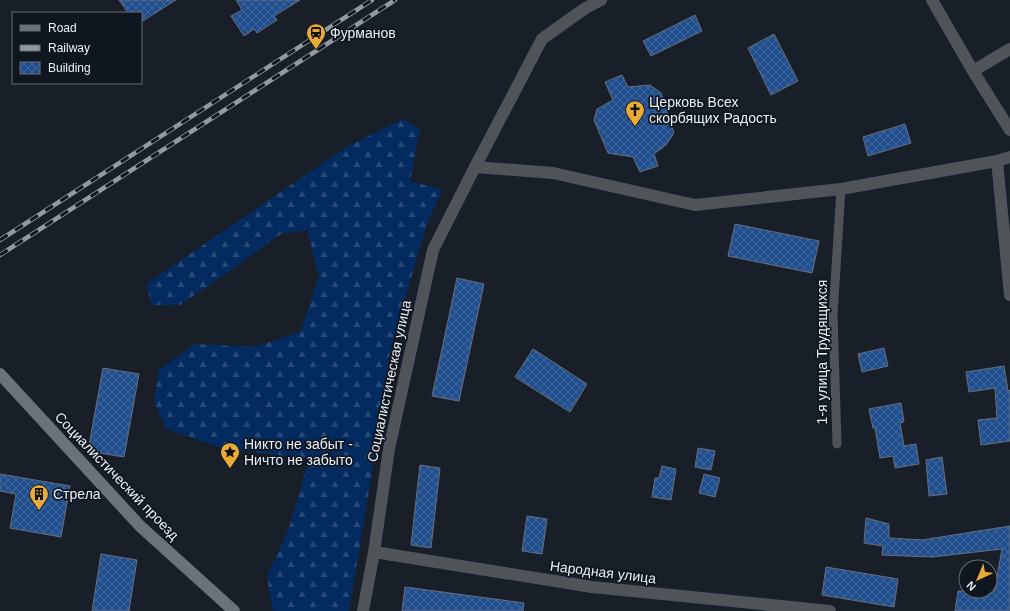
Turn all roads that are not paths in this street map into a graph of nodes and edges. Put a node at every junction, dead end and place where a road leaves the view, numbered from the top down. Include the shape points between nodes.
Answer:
1 (601, 0) edge
2 (932, 0) edge
3 (1010, 49) edge
4 (972, 71) junction
5 (1010, 130) edge
6 (1010, 157) edge
7 (997, 161) junction
8 (475, 167) junction
9 (841, 189) junction
10 (1010, 295) edge
11 (0, 374) edge
12 (837, 444) dead end
13 (374, 552) junction
14 (234, 611) edge
15 (364, 611) edge
16 (830, 611) edge

1 - 8 street, Социалистическая улица via 542,39
2 - 4 street
3 - 4 street
4 - 5 street
6 - 7 street
7 - 9 street
7 - 10 street
8 - 9 street via 553,173 695,205
8 - 13 street, Социалистическая улица via 433,250 389,449
9 - 12 lane, 1-я улица Трудящихся via 833,315
11 - 14 main road, Социалистический проезд via 140,526
13 - 15 street, Социалистическая улица
13 - 16 street, Народная улица via 592,587

